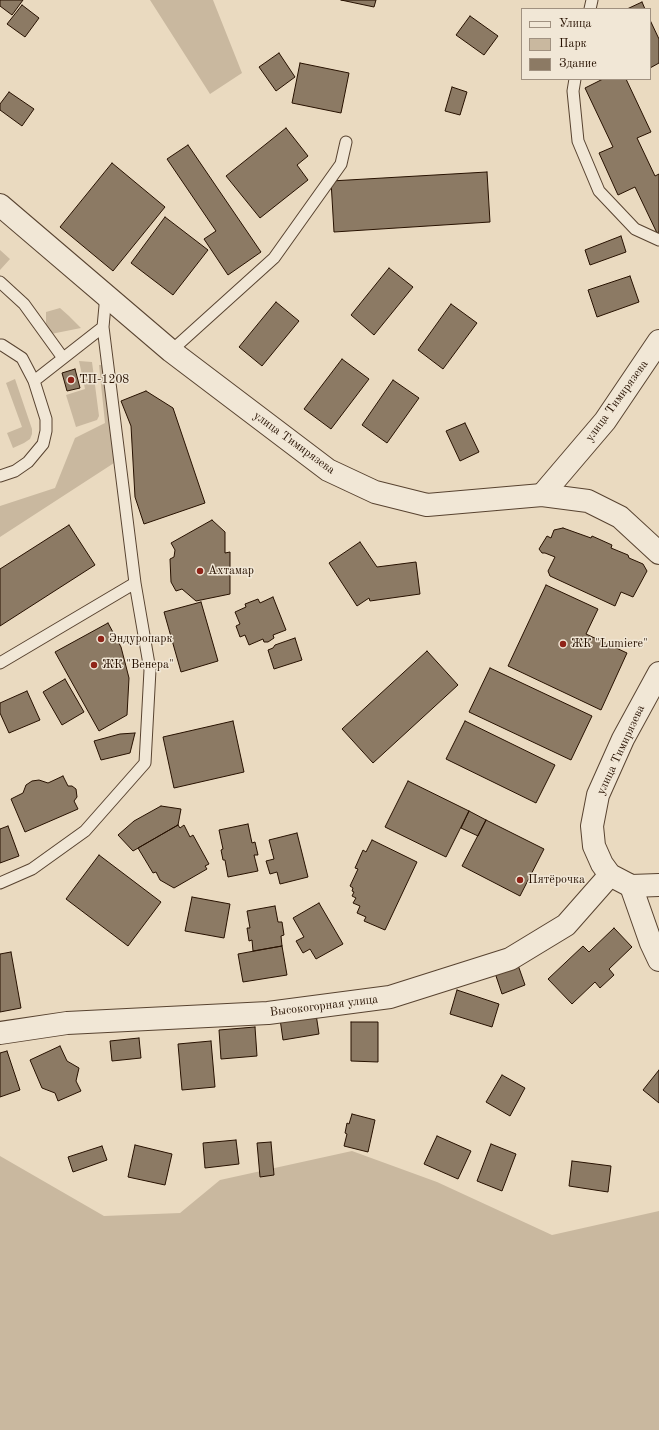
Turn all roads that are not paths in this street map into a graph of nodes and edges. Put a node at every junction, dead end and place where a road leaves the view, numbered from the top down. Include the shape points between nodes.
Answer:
1 (575, 80) edge
2 (346, 142) dead end
3 (0, 205) edge
4 (659, 240) edge
5 (0, 282) edge
6 (106, 295) junction
7 (103, 327) junction
8 (659, 342) edge
9 (0, 346) edge
10 (171, 351) junction
11 (64, 358) junction
12 (34, 381) junction
13 (0, 476) edge
14 (542, 495) junction
15 (659, 553) edge
16 (135, 583) junction
17 (0, 663) edge
18 (659, 673) edge
19 (610, 875) junction
20 (0, 883) edge
21 (659, 885) edge
22 (631, 886) junction
23 (659, 960) edge
24 (0, 1033) edge

1 - 4 lane via 573,91 578,141 599,190 635,229
2 - 10 lane via 341,164 274,258
3 - 6 street, улица Тимирязева
5 - 11 lane via 24,304
6 - 7 lane
6 - 10 street, улица Тимирязева
7 - 11 lane
7 - 16 lane
8 - 14 street, улица Тимирязева via 605,421
9 - 12 lane via 22,358
10 - 14 street, улица Тимирязева via 328,470 374,492 427,505
11 - 12 lane
12 - 13 lane via 46,419 43,444 28,462 15,471
14 - 15 street, улица Тимирязева via 588,501 620,517
16 - 17 lane
16 - 20 lane via 150,670 145,763 85,831 32,869
18 - 19 street, улица Тимирязева via 623,739 598,794 592,826 594,846
19 - 22 street
19 - 24 street, Высокогорная улица via 566,925 510,959 390,997 268,1013 67,1023
21 - 22 street
22 - 23 street

